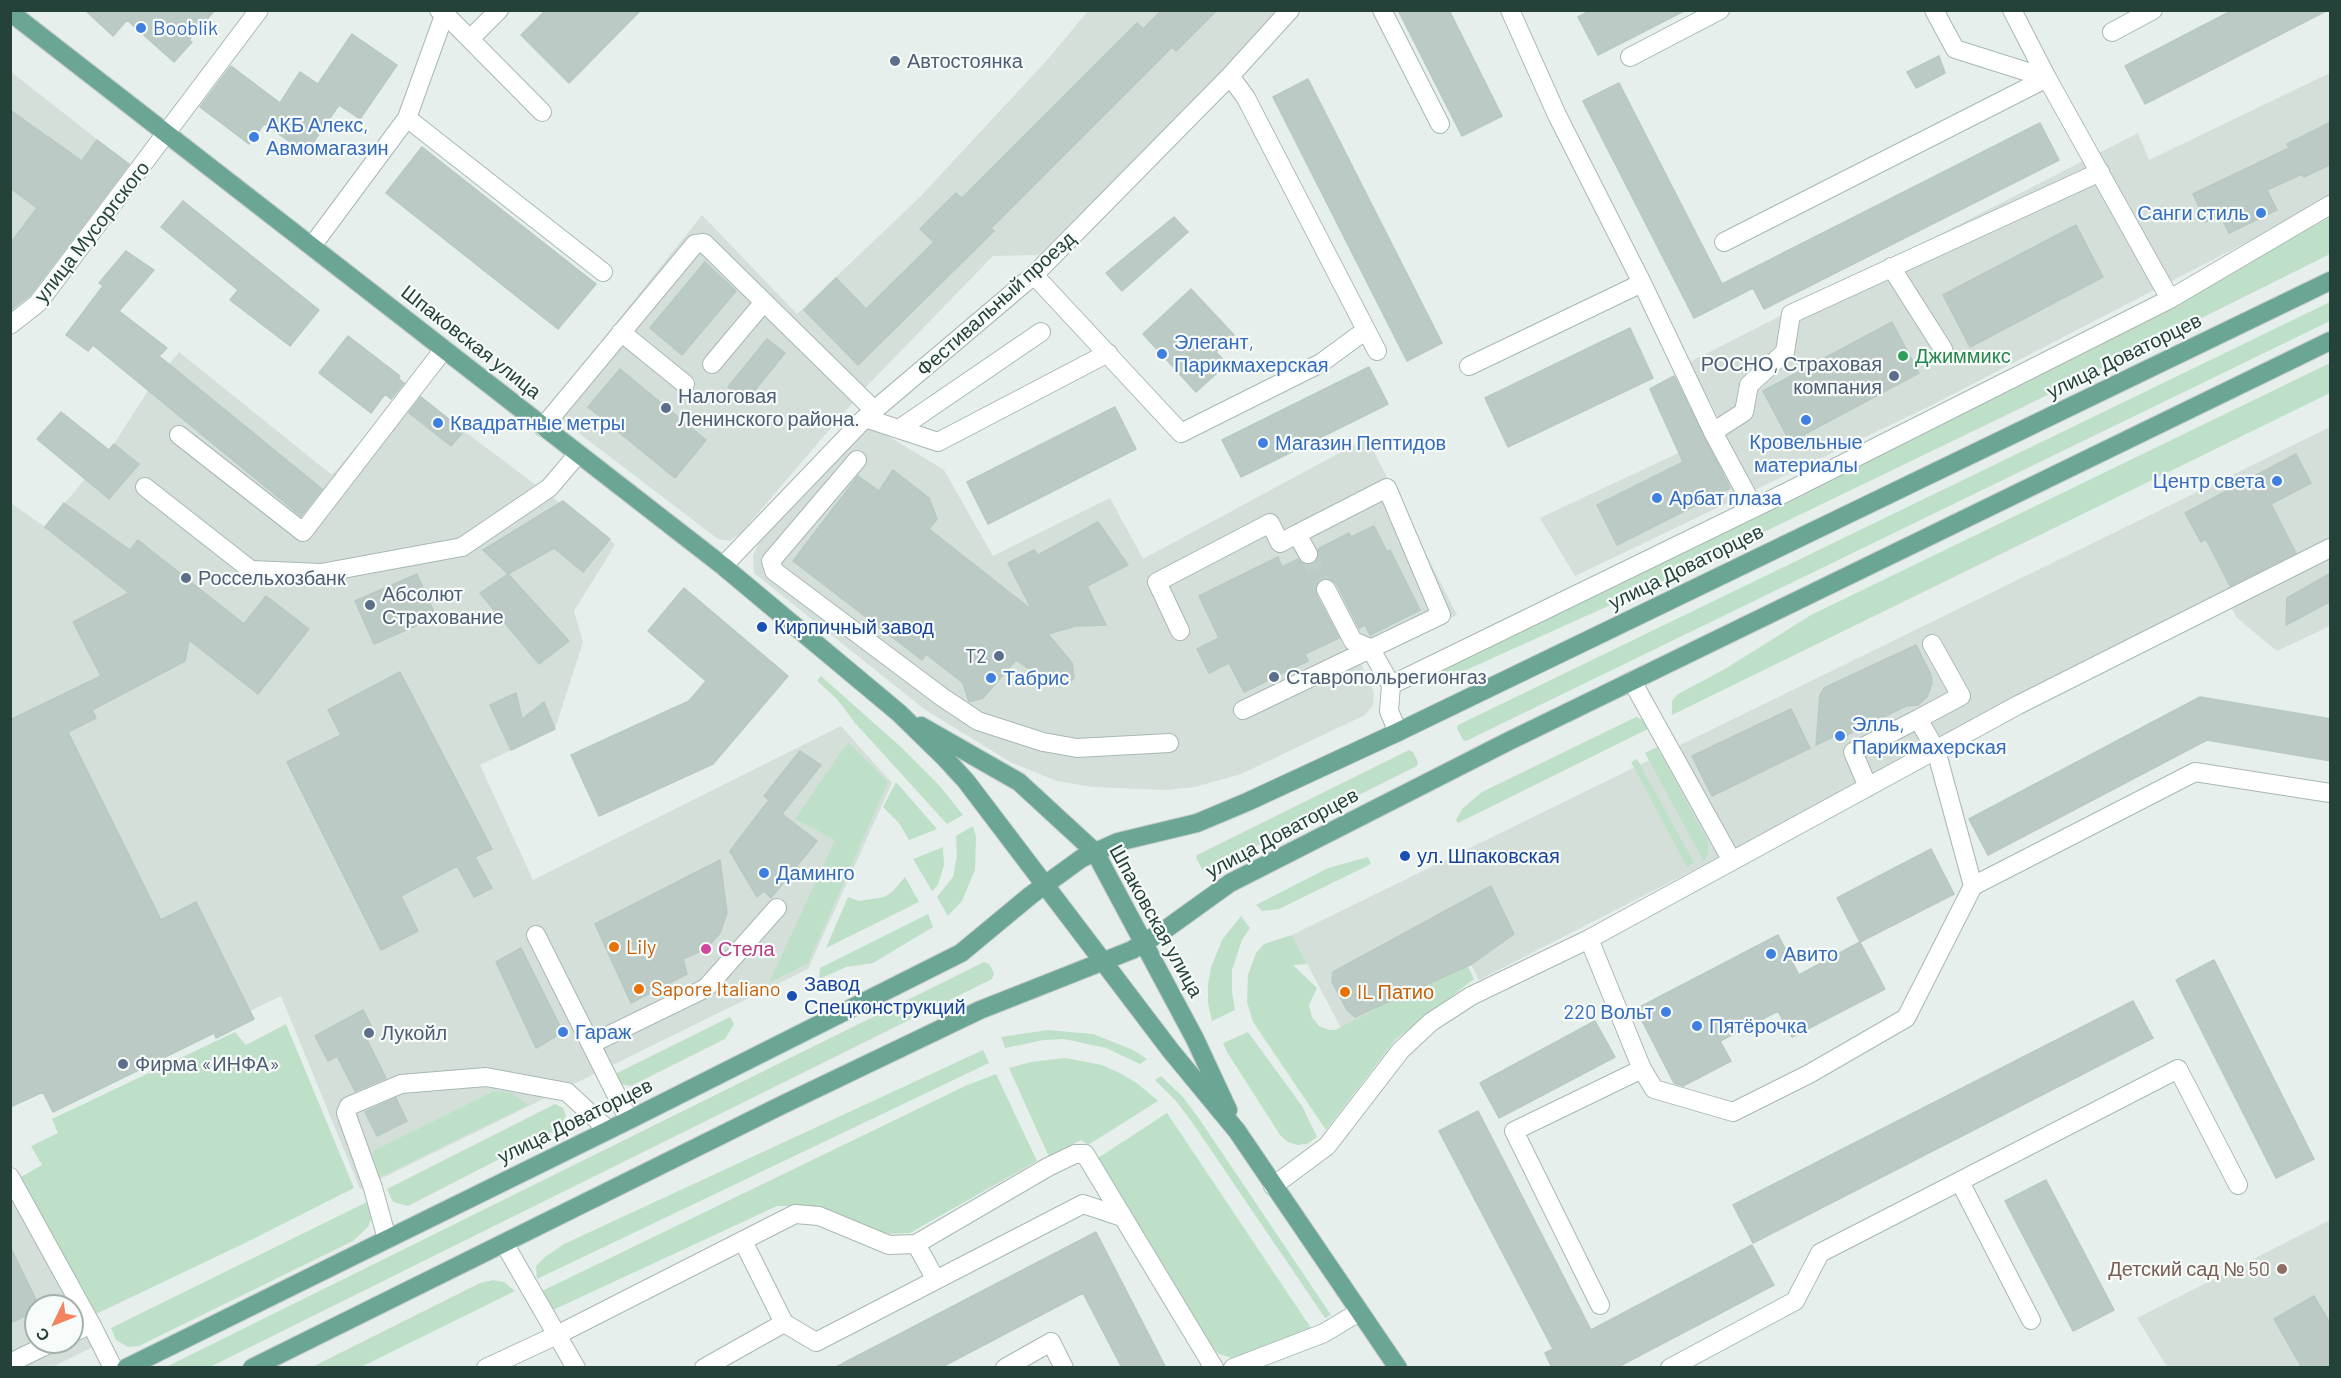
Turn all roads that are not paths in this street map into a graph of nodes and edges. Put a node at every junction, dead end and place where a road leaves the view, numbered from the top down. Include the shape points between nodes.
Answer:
1 (259, 10) edge
2 (499, 10) edge
3 (1290, 10) edge
4 (1382, 10) edge
5 (1510, 10) edge
6 (1720, 10) edge
7 (1934, 10) edge
8 (2012, 10) edge
9 (2153, 10) edge
10 (443, 11) edge
11 (10, 12) edge
12 (2112, 32) dead end
13 (470, 39) junction
14 (1629, 57) dead end
15 (1230, 76) junction
16 (2047, 78) junction
17 (542, 112) dead end
18 (406, 118) junction
19 (1440, 124) dead end
20 (168, 133) junction
21 (2100, 172) junction
22 (2331, 205) edge
23 (1724, 242) dead end
24 (312, 246) junction
25 (1891, 267) junction
26 (603, 273) dead end
27 (1034, 275) junction
28 (2331, 281) edge
29 (1642, 283) junction
30 (2170, 299) junction
31 (764, 302) junction
32 (10, 326) edge
33 (1366, 330) junction
34 (621, 332) junction
35 (1041, 332) dead end
36 (2331, 341) edge
37 (444, 349) junction
38 (1943, 349) dead end
39 (1377, 351) dead end
40 (1108, 353) junction
41 (712, 364) dead end
42 (1469, 366) dead end
43 (685, 384) dead end
44 (870, 414) junction
45 (543, 426) junction
46 (899, 429) junction
47 (1713, 432) junction
48 (179, 435) dead end
49 (840, 443) junction
50 (578, 454) junction
51 (145, 488) dead end
52 (1754, 508) junction
53 (1297, 534) junction
54 (2331, 548) edge
55 (1308, 554) tunnel mouth
56 (723, 566) junction
57 (1326, 589) tunnel mouth
58 (1180, 631) dead end
59 (1932, 644) dead end
60 (1370, 648) junction
61 (1632, 681) junction
62 (1391, 685) junction
63 (1243, 710) dead end
64 (898, 713) junction
65 (1918, 719) junction
66 (1398, 732) junction
67 (1169, 743) dead end
68 (1936, 750) junction
69 (1868, 786) junction
70 (2331, 793) edge
71 (1095, 852) junction
72 (1732, 861) junction
73 (1973, 886) junction
74 (777, 908) dead end
75 (536, 935) dead end
76 (1589, 939) junction
77 (591, 1044) junction
78 (1642, 1069) junction
79 (629, 1120) junction
80 (608, 1130) junction
81 (1237, 1131) junction
82 (10, 1177) edge
83 (1960, 1182) junction
84 (2238, 1185) dead end
85 (1274, 1186) junction
86 (1122, 1216) junction
87 (387, 1239) junction
88 (743, 1240) junction
89 (504, 1243) junction
90 (916, 1244) junction
91 (936, 1280) junction
92 (1600, 1305) dead end
93 (1359, 1312) junction
94 (2031, 1320) dead end
95 (784, 1323) junction
96 (91, 1324) junction
97 (84, 1327) edge
98 (557, 1335) junction
99 (28, 1354) edge
100 (10, 1363) edge
101 (113, 1368) edge
102 (126, 1368) edge
103 (252, 1368) edge
104 (486, 1368) edge
105 (576, 1368) edge
106 (704, 1368) edge
107 (1005, 1368) edge
108 (1064, 1368) edge
109 (1214, 1368) edge
110 (1233, 1368) edge
111 (1398, 1368) edge
112 (1670, 1368) edge

1 - 20 street, улица Мусоргского
2 - 13 street
3 - 15 street, Фестивальный проезд
4 - 19 street
5 - 29 street via 1557,115
6 - 14 street
7 - 16 street via 1955,49
8 - 16 street
9 - 12 street
10 - 13 street
10 - 18 street
11 - 20 main road, Шпаковская улица
13 - 17 street
15 - 27 street, Фестивальный проезд
15 - 33 street via 1246,99
16 - 21 street
16 - 23 street
18 - 24 street
18 - 26 street
20 - 24 main road, Шпаковская улица
20 - 32 street, улица Мусоргского via 38,303
21 - 25 street
21 - 30 street
22 - 30 street
24 - 37 main road, Шпаковская улица
25 - 38 street
25 - 47 street via 1791,314 1785,352 1749,385 1744,412
27 - 40 street
27 - 44 street, Фестивальный проезд
28 - 66 main road, улица Доваторцев
29 - 42 street
29 - 47 street
30 - 52 street
31 - 34 street via 704,243 695,244
31 - 41 street
31 - 44 street
33 - 39 street
33 - 40 street via 1321,363 1181,433
34 - 43 street
34 - 45 street
35 - 46 street
36 - 61 main road, улица Доваторцев
37 - 45 main road, Шпаковская улица
37 - 48 street via 303,532
40 - 46 street via 938,442
44 - 46 street
44 - 49 street, Фестивальный проезд
45 - 50 main road, Шпаковская улица
47 - 52 street
49 - 56 street, Фестивальный проезд
49 - 67 street via 863,465 771,561 774,571 978,721 1043,742 1077,748
50 - 51 street via 549,488 462,547 321,573 251,570
50 - 56 main road, Шпаковская улица
52 - 62 street
53 - 55 street
53 - 58 street via 1280,543 1270,523 1157,582
53 - 60 street via 1387,488 1441,615
54 - 68 street
56 - 64 main road, Шпаковская улица
57 - 60 street via 1353,641
59 - 65 street via 1961,696
60 - 62 street
60 - 63 street
61 - 72 street
61 - 89 main road, улица Доваторцев via 1230,883 1132,950 980,1010
62 - 66 street via 1389,711
64 - 71 main road, Шпаковская улица via 1018,782
64 - 81 main road, Шпаковская улица via 966,781 1171,1051
65 - 68 street
65 - 69 street via 1853,752
66 - 71 main road, улица Доваторцев via 1197,824 1118,842
68 - 69 street
68 - 73 street
69 - 72 street
70 - 73 street via 2195,772
71 - 79 main road, улица Доваторцев via 1031,895 961,953
71 - 81 main road, Шпаковская улица via 1195,1039
72 - 76 street
73 - 78 street via 1906,1018 1809,1074 1732,1112 1654,1089
74 - 77 street via 706,988
75 - 77 street
76 - 78 street
76 - 85 street via 1471,996 1431,1022 1401,1050 1327,1146
77 - 79 street
78 - 92 street via 1514,1131
79 - 80 main road, улица Доваторцев
80 - 87 main road, улица Доваторцев
80 - 87 street via 567,1092 486,1077 401,1084 349,1106 346,1113
81 - 85 main road, Шпаковская улица
82 - 96 street
83 - 84 street via 2178,1070
83 - 94 street
83 - 112 street via 1820,1253 1795,1301
85 - 93 main road, Шпаковская улица
86 - 90 street via 1085,1154 1075,1154
86 - 91 street via 1083,1204
86 - 109 street
87 - 102 main road, улица Доваторцев
88 - 90 street via 795,1215 819,1216 889,1245
88 - 95 street
88 - 98 street
89 - 98 street
89 - 103 main road
90 - 91 street
91 - 95 street via 816,1342
93 - 110 street via 1324,1333
93 - 111 main road, Шпаковская улица
95 - 106 street
96 - 97 street
96 - 101 street
98 - 104 street
98 - 105 street
99 - 100 street
107 - 108 street via 1051,1342

